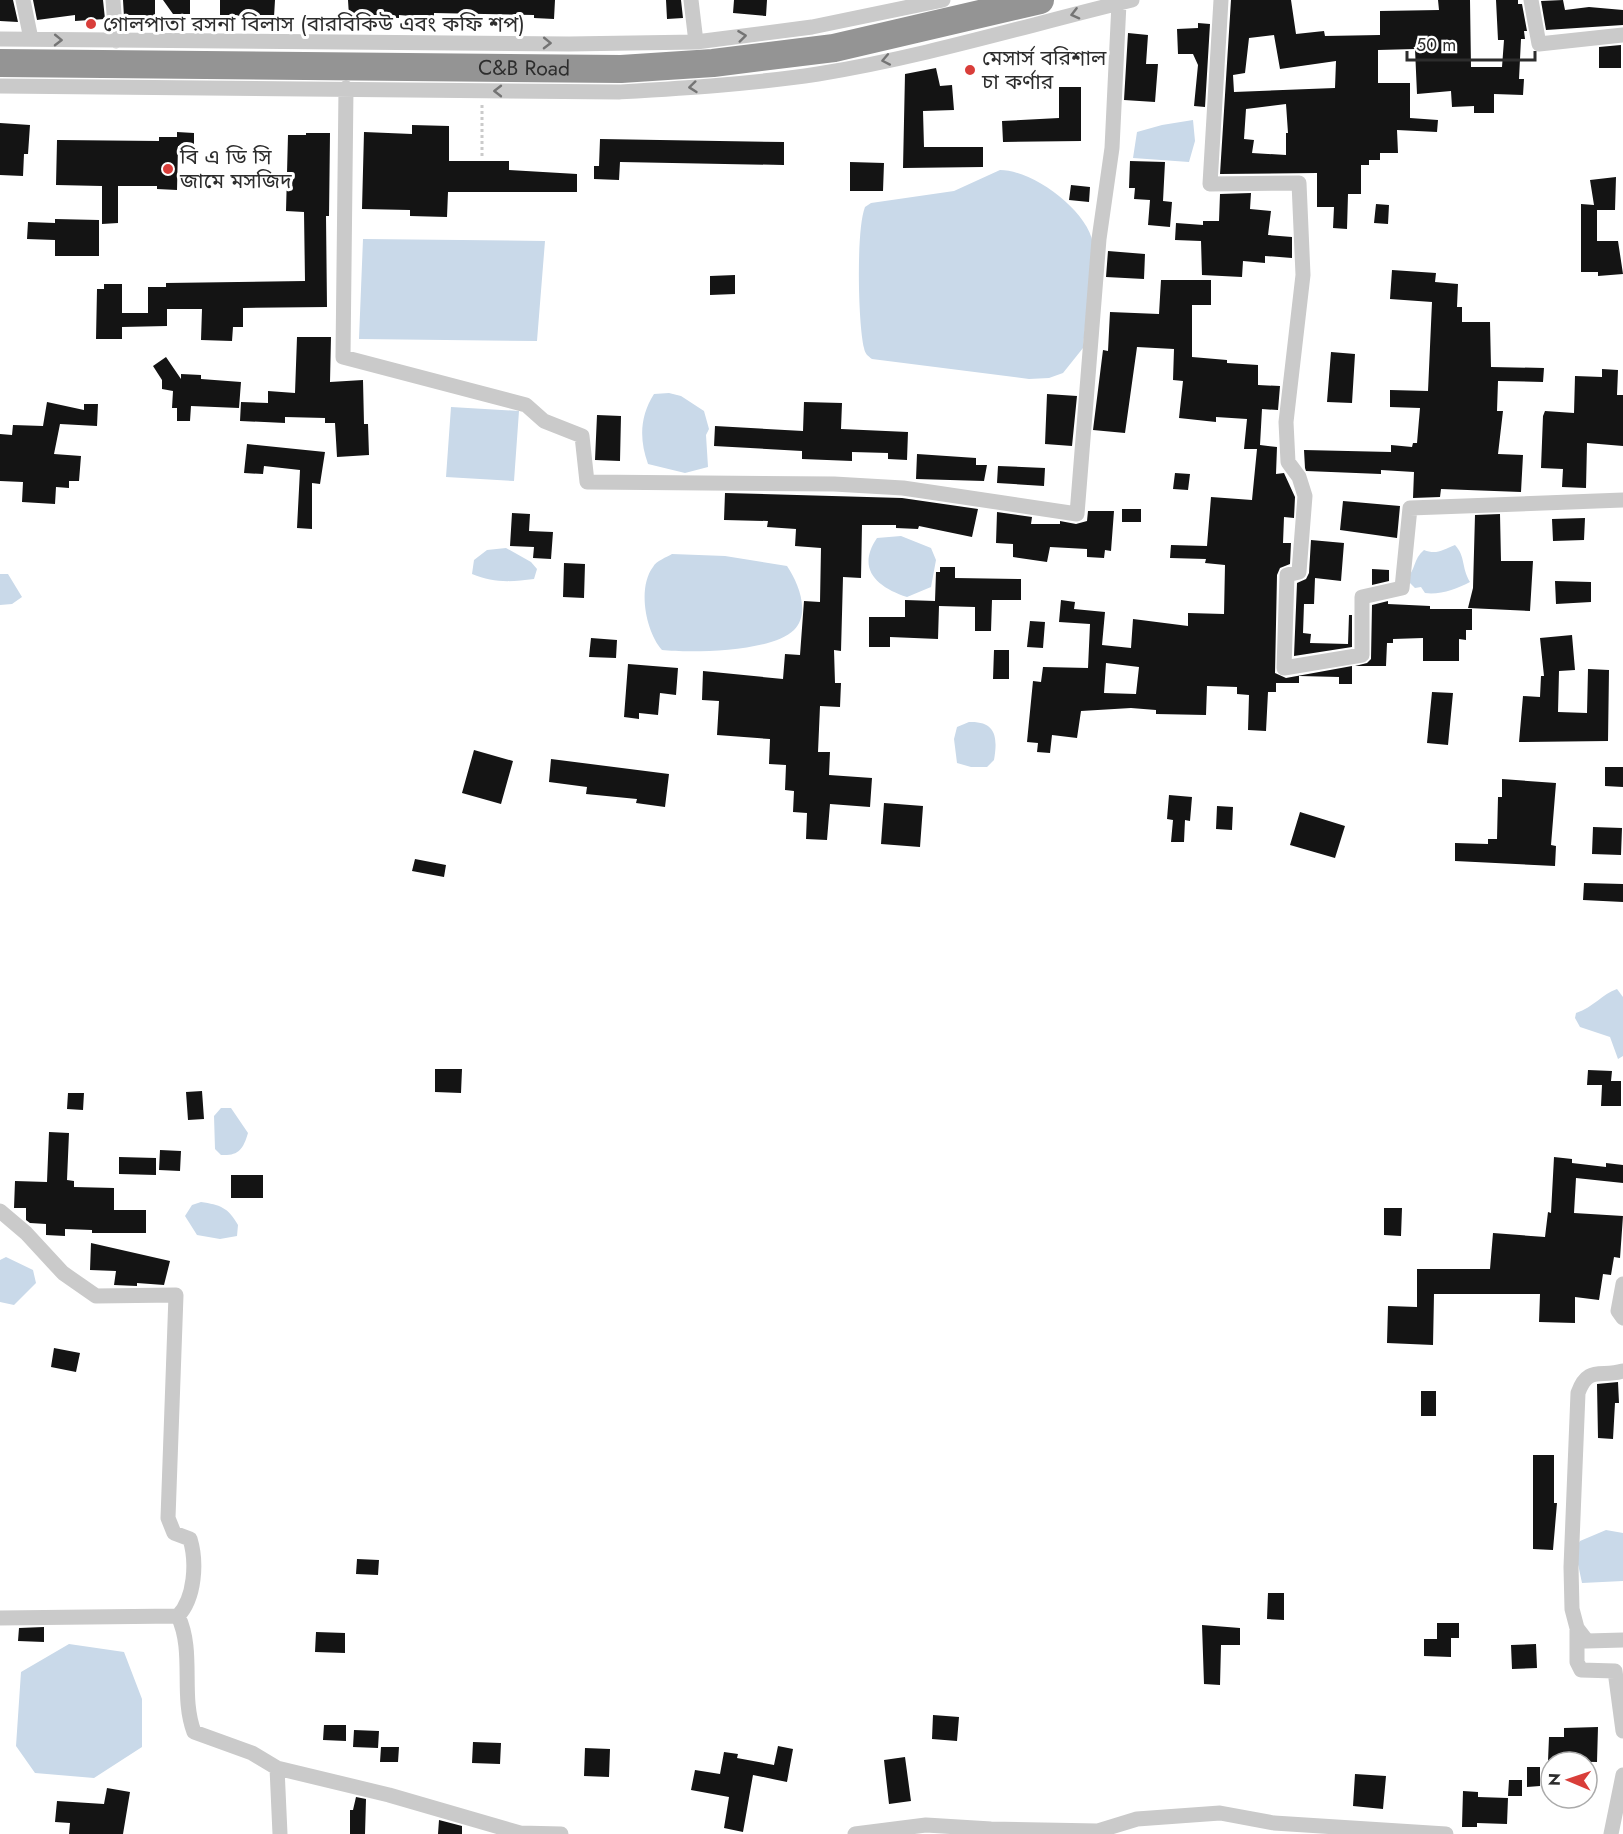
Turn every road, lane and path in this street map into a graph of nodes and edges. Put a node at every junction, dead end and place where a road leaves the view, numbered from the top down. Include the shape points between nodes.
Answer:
1 (23, 0) edge
2 (113, 0) edge
3 (691, 0) edge
4 (943, 0) edge
5 (1040, 0) edge
6 (1221, 0) edge
7 (1531, 0) edge
8 (1126, 2) edge
9 (1623, 35) edge
10 (0, 39) edge
11 (31, 39) junction
12 (116, 40) junction
13 (696, 42) junction
14 (0, 63) edge
15 (0, 86) edge
16 (346, 88) junction
17 (482, 91) junction
18 (482, 156) dead end
19 (1623, 500) edge
20 (0, 1211) edge
21 (1623, 1284) edge
22 (1623, 1318) edge
23 (1623, 1371) edge
24 (178, 1616) junction
25 (0, 1618) edge
26 (1577, 1628) junction
27 (1623, 1640) edge
28 (1623, 1731) edge
29 (277, 1768) junction
30 (1623, 1775) edge
31 (280, 1834) edge
32 (561, 1834) edge
33 (855, 1834) edge
34 (1446, 1834) edge
35 (1611, 1834) edge

1 - 11 street
2 - 12 street
3 - 13 street
13 -> 4 street via 812,27
5 - 14 highway, C&B Road via 834,48 621,69
6 - 19 street via 1210,184 1299,183 1303,275 1286,422 1288,462 1299,477 1305,496 1299,572 1287,575 1285,588 1284,668 1362,656 1362,597 1402,588 1410,508
7 - 9 street via 1539,45
8 - 16 street via 1099,239 1077,514 903,488 587,482 582,436 544,421 526,405 343,357
8 -> 17 street via 817,74 619,92
10 - 11 street
11 -> 12 street
12 -> 13 street
15 - 16 street
16 - 17 street
17 - 18 path
20 - 24 street via 63,1274 96,1296 176,1295 168,1518 174,1533 190,1539 195,1556 187,1606
21 - 22 street via 1618,1311
23 - 26 street via 1594,1373 1582,1381 1578,1393 1570,1567
24 - 25 street
24 - 29 street via 185,1631 188,1716 194,1732 252,1753
26 - 27 street via 1587,1641
26 - 28 street via 1577,1662 1581,1670 1615,1671
29 - 31 street
29 - 32 street via 520,1833
30 - 35 street
33 - 34 street via 926,1825 1098,1831 1137,1819 1220,1813 1274,1823

